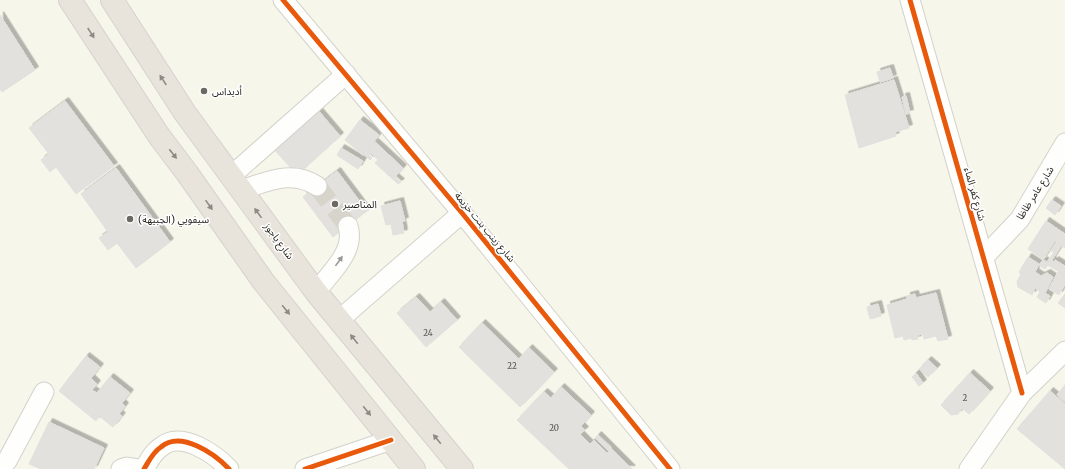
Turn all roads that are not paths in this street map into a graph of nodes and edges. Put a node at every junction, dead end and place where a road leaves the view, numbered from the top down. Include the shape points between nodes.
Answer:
1 (70, 0) edge
2 (112, 0) edge
3 (283, 0) edge
4 (910, 0) edge
5 (346, 74) junction
6 (1065, 143) edge
7 (236, 183) junction
8 (317, 186) tunnel mouth
9 (462, 213) junction
10 (348, 226) tunnel mouth
11 (984, 258) junction
12 (316, 292) junction
13 (339, 320) junction
14 (1065, 351) edge
15 (44, 392) dead end
16 (1022, 393) junction
17 (391, 440) junction
18 (0, 467) edge
19 (121, 469) edge
20 (138, 469) edge
21 (144, 469) edge
22 (229, 469) edge
23 (305, 469) edge
24 (414, 469) edge
25 (462, 469) edge
26 (670, 469) edge
27 (969, 469) edge

1 -> 17 main road via 158,136 187,172 263,281
7 -> 2 main road, شارع ياجوز via 184,113
3 - 5 street, شارع زينب بنت خزيمة
4 - 11 street, شارع كفر الماء
5 - 7 street
5 - 9 street, شارع زينب بنت خزيمة
6 - 11 street, شارع عامر ظاظا via 1020,219
7 - 8 street via 293,176
12 -> 7 main road, شارع ياجوز
9 - 13 street
9 - 26 street, شارع زينب بنت خزيمة
12 -> 10 street via 348,249
11 - 16 street, شارع كفر الماء
12 - 13 main road, شارع ياجوز
25 -> 13 main road, شارع ياجوز
14 - 16 street
15 - 18 street via 7,461
16 - 27 street
17 - 23 street
17 - 24 main road
19 - 20 street
21 - 22 street via 161,446 180,441 211,453

